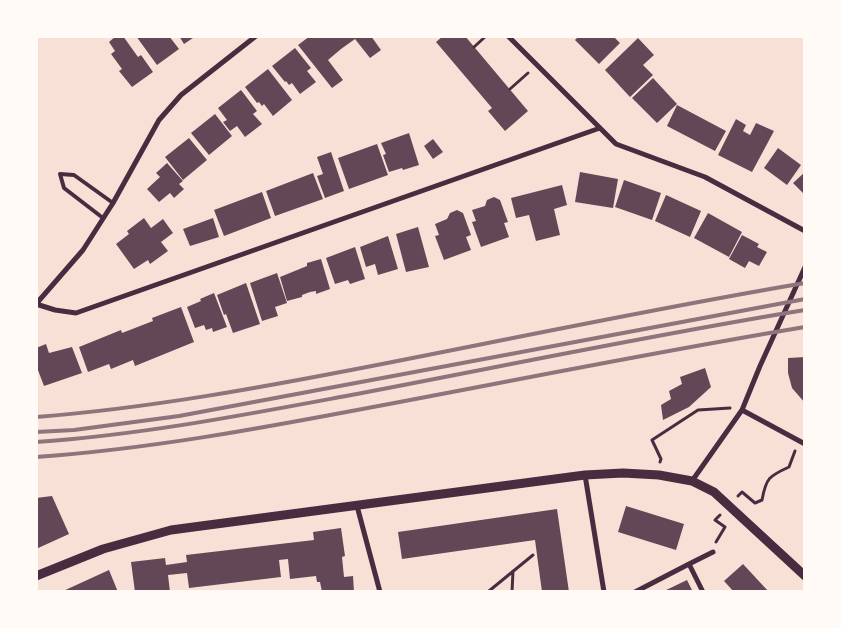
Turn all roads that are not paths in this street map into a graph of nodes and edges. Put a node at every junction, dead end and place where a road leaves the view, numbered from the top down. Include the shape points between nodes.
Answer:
1 (256, 36) edge
2 (508, 36) edge
3 (600, 128) junction
4 (113, 203) junction
5 (104, 218) junction
6 (805, 231) edge
7 (805, 267) edge
8 (36, 304) edge
9 (742, 408) junction
10 (802, 443) edge
11 (585, 475) junction
12 (692, 481) junction
13 (357, 506) junction
14 (713, 552) dead end
15 (689, 564) junction
16 (36, 576) edge
17 (805, 576) edge
18 (380, 592) edge
19 (604, 592) edge
20 (635, 592) edge
21 (703, 592) edge

1 - 4 street via 181,95 159,120
2 - 3 street
3 - 6 street via 616,144 705,177
3 - 8 street via 76,313
4 - 5 street
4 - 5 lane via 74,174 60,174 64,188
5 - 8 street via 83,250
7 - 9 street
9 - 10 street
9 - 12 street
11 - 12 street via 659,475
11 - 13 street
11 - 19 street
12 - 17 street via 714,492
13 - 16 street via 171,530 103,549
13 - 18 street
14 - 15 street
15 - 20 street
15 - 21 street

